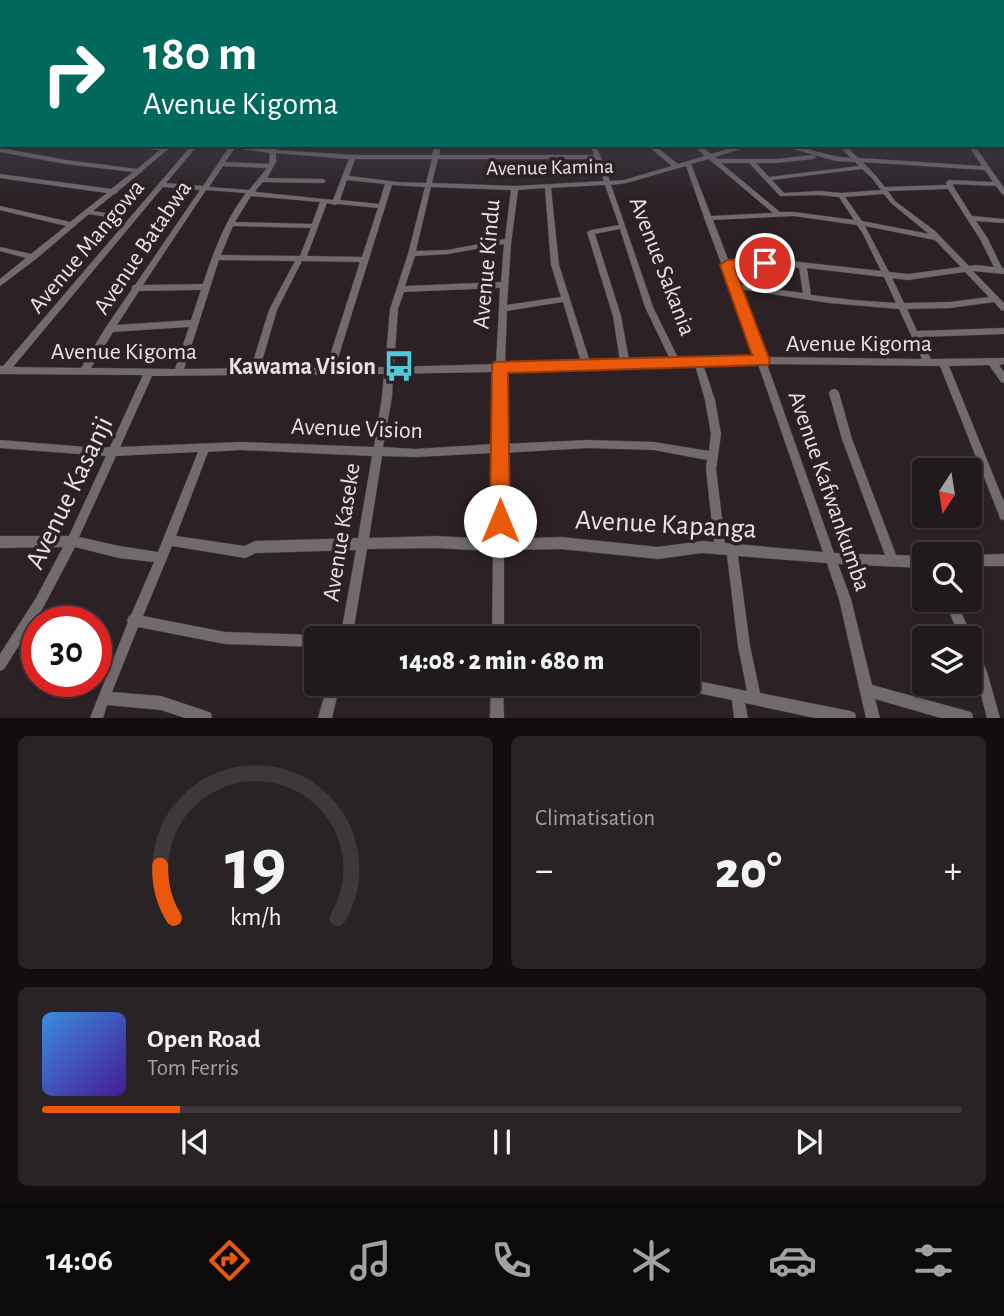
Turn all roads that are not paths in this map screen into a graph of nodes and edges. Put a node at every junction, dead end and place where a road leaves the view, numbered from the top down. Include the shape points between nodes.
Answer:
1 (1, 147) edge
2 (168, 147) edge
3 (193, 147) edge
4 (230, 147) edge
5 (252, 147) edge
6 (338, 147) edge
7 (438, 147) edge
8 (594, 147) edge
9 (653, 147) edge
10 (699, 147) edge
11 (742, 147) edge
12 (789, 147) edge
13 (843, 147) edge
14 (972, 147) edge
15 (273, 148) edge
16 (335, 155) junction
17 (818, 156) junction
18 (353, 157) junction
19 (435, 157) junction
20 (597, 157) junction
21 (714, 159) junction
22 (856, 160) junction
23 (751, 161) junction
24 (221, 164) junction
25 (271, 166) junction
26 (683, 166) junction
27 (864, 167) junction
28 (987, 168) junction
29 (140, 171) junction
30 (0, 176) edge
31 (346, 178) junction
32 (766, 179) junction
33 (262, 180) junction
34 (323, 181) dead end
35 (389, 183) junction
36 (607, 184) junction
37 (998, 184) junction
38 (163, 185) junction
39 (429, 185) junction
40 (205, 187) junction
41 (548, 187) junction
42 (950, 187) junction
43 (515, 188) junction
44 (884, 190) junction
45 (115, 192) junction
46 (252, 193) junction
47 (1004, 193) edge
48 (841, 195) junction
49 (324, 202) junction
50 (335, 203) junction
51 (381, 206) junction
52 (0, 208) edge
53 (89, 212) junction
54 (777, 213) junction
55 (111, 216) dead end
56 (707, 218) junction
57 (970, 218) junction
58 (1004, 221) edge
59 (860, 223) junction
60 (232, 224) junction
61 (73, 225) junction
62 (314, 226) junction
63 (623, 226) junction
64 (936, 238) junction
65 (507, 240) junction
66 (0, 249) edge
67 (412, 254) junction
68 (33, 257) junction
69 (218, 257) junction
70 (301, 258) junction
71 (364, 260) junction
72 (727, 265) junction
73 (803, 266) junction
74 (968, 269) junction
75 (1002, 271) edge
76 (886, 275) junction
77 (0, 283) edge
78 (503, 285) junction
79 (735, 286) junction
80 (207, 287) junction
81 (135, 288) junction
82 (401, 289) junction
83 (807, 297) junction
84 (566, 299) junction
85 (995, 299) junction
86 (900, 304) junction
87 (1004, 308) edge
88 (503, 309) junction
89 (195, 323) junction
90 (109, 329) junction
91 (1004, 331) edge
92 (914, 334) junction
93 (698, 361) junction
94 (762, 361) junction
95 (1004, 361) edge
96 (928, 362) junction
97 (992, 362) junction
98 (676, 363) junction
99 (943, 363) junction
100 (586, 364) junction
101 (625, 364) junction
102 (500, 366) junction
103 (2, 370) edge
104 (330, 370) junction
105 (390, 370) junction
106 (84, 371) junction
107 (179, 371) junction
108 (255, 371) junction
109 (149, 372) junction
110 (1004, 379) edge
111 (834, 393) dead end
112 (0, 444) edge
113 (205, 447) junction
114 (500, 449) junction
115 (113, 452) junction
116 (377, 452) junction
117 (712, 456) junction
118 (1004, 515) edge
119 (170, 540) junction
120 (72, 541) junction
121 (0, 542) edge
122 (363, 545) junction
123 (500, 545) junction
124 (726, 549) junction
125 (162, 558) junction
126 (831, 558) junction
127 (1004, 560) edge
128 (893, 561) junction
129 (982, 561) edge
130 (912, 562) edge
131 (133, 620) junction
132 (348, 626) edge
133 (498, 626) edge
134 (304, 641) edge
135 (0, 665) edge
136 (982, 676) edge
137 (700, 688) edge
138 (869, 691) junction
139 (331, 696) edge
140 (497, 696) edge
141 (738, 696) junction
142 (103, 698) junction
143 (755, 698) junction
144 (96, 718) edge
145 (206, 718) edge
146 (326, 718) edge
147 (497, 718) edge
148 (741, 718) edge
149 (850, 718) edge
150 (873, 718) edge
151 (967, 718) edge
152 (994, 718) edge

1 - 29 street via 66,162
2 - 29 street
3 - 38 street, Avenue Mangowa
4 - 24 street, Avenue Batabwa
5 - 15 street
6 - 16 street
7 - 19 street, Avenue Kaseke
8 - 20 street, Avenue Sakania
9 - 26 street
10 - 21 street
11 - 21 street, Avenue Kamina
12 - 17 street
13 - 22 street
14 - 28 street
15 - 16 street
15 - 25 street
16 - 18 street
17 - 22 street
17 - 23 street
18 - 19 street
18 - 31 street
19 - 20 street
19 - 39 street, Avenue Kaseke
20 - 36 street, Avenue Sakania
21 - 23 street
21 - 26 street, Avenue Kamina
21 - 54 street
22 - 27 street
22 - 28 street
23 - 32 street
24 - 25 street
24 - 40 street, Avenue Batabwa
25 - 33 street
26 - 36 street, Avenue Kamina
26 - 56 street, Avenue Kafwankumba
27 - 32 street
27 - 44 street
28 - 37 street
29 - 45 street
30 - 45 street
31 - 35 street, Avenue Kamina
31 - 50 street
32 - 48 street via 782,195
33 - 34 street
33 - 46 street
35 - 39 street, Avenue Kamina
35 - 51 street
36 - 41 street, Avenue Kamina
36 - 63 street, Avenue Sakania
37 - 42 street via 949,182
37 - 47 street
38 - 40 street
38 - 103 street, Avenue Mangowa
39 - 43 street, Avenue Kamina
39 - 67 street, Avenue Kaseke
40 - 46 street
40 - 81 street, Avenue Batabwa
41 - 43 street, Avenue Kamina
41 - 84 street via 555,265
42 - 44 street
42 - 57 street
43 - 65 street, Avenue Kindu
44 - 48 street
44 - 64 street
45 - 53 street
46 - 49 street
46 - 60 street
48 - 59 street
49 - 50 street
49 - 62 street
50 - 51 street
51 - 71 street
52 - 61 street
53 - 55 street
53 - 61 street
54 - 56 street
54 - 59 street
56 - 72 street, Avenue Kafwankumba
57 - 58 street
57 - 75 street
59 - 64 street
59 - 76 street
60 - 62 street
60 - 69 street
61 - 68 street
62 - 70 street
63 - 98 street, Avenue Sakania via 649,307
63 - 101 street via 591,233 617,316
64 - 74 street
65 - 67 street
65 - 78 street, Avenue Kindu
66 - 68 street
67 - 82 street, Avenue Kaseke
68 - 77 street
69 - 70 street
69 - 80 street
70 - 71 street
70 - 108 street via 273,310
71 - 104 street
72 - 73 street via 772,262
72 - 79 street, Avenue Kafwankumba
73 - 76 street
73 - 83 street
74 - 75 street
74 - 76 street via 920,277
74 - 85 street
76 - 86 street
78 - 82 street
78 - 88 street, Avenue Kindu
79 - 83 street
79 - 94 street, Avenue Kafwankumba
80 - 81 street
80 - 89 street
81 - 90 street, Avenue Batabwa
82 - 105 street, Avenue Kaseke via 393,316
83 - 86 street
84 - 88 street
84 - 100 street
85 - 86 street via 954,306
85 - 87 street
86 - 92 street
88 - 102 street, Avenue Kindu
89 - 90 street
89 - 107 street
90 - 106 street, Avenue Batabwa
91 - 92 street
92 - 96 street
93 - 94 street, Avenue Kigoma
93 - 98 street, Avenue Kigoma
93 - 117 street, Avenue Sakania via 716,434
94 - 96 street, Avenue Kigoma
94 - 126 street, Avenue Kafwankumba
95 - 97 street, Avenue Kigoma
96 - 99 street, Avenue Kigoma
97 - 99 street, Avenue Kigoma
97 - 110 street
98 - 101 street, Avenue Kigoma
99 - 118 street
100 - 101 street, Avenue Kigoma
100 - 102 street, Avenue Kigoma
102 - 105 street, Avenue Kigoma
102 - 114 street, Avenue Kindu
103 - 106 street, Avenue Kigoma
104 - 105 street, Avenue Kigoma
104 - 108 street, Avenue Kigoma
105 - 116 street, Avenue Kaseke
106 - 109 street, Avenue Kigoma
107 - 108 street, Avenue Kigoma
107 - 109 street, Avenue Kigoma
109 - 115 street, Avenue Kasanji
111 - 128 street
112 - 115 street, Avenue Vision
113 - 115 street, Avenue Vision
113 - 116 street, Avenue Vision
113 - 119 street
114 - 116 street, Avenue Vision
114 - 117 street, Avenue Vision via 654,446
114 - 123 street, Avenue Kindu
115 - 120 street, Avenue Kasanji
116 - 122 street, Avenue Kaseke
117 - 124 street, Avenue Sakania
119 - 122 street, Avenue Kapanga via 244,552 265,547
119 - 125 street
120 - 121 street
120 - 125 street
120 - 135 street, Avenue Kasanji
122 - 123 street, Avenue Kapanga
122 - 132 street, Avenue Kaseke
123 - 124 street, Avenue Kapanga via 572,543 658,553
123 - 133 street, Avenue Kindu
124 - 126 street, Avenue Kapanga
124 - 143 street
125 - 131 street
126 - 128 street, Avenue Kapanga
126 - 138 street, Avenue Kafwankumba
127 - 129 street
128 - 130 street, Avenue Kapanga
131 - 134 street via 225,638
131 - 142 street
136 - 152 street
137 - 141 street
138 - 150 street, Avenue Kafwankumba
138 - 151 street
139 - 146 street
140 - 147 street
141 - 143 street
141 - 148 street
142 - 144 street
142 - 145 street via 168,704
143 - 149 street

